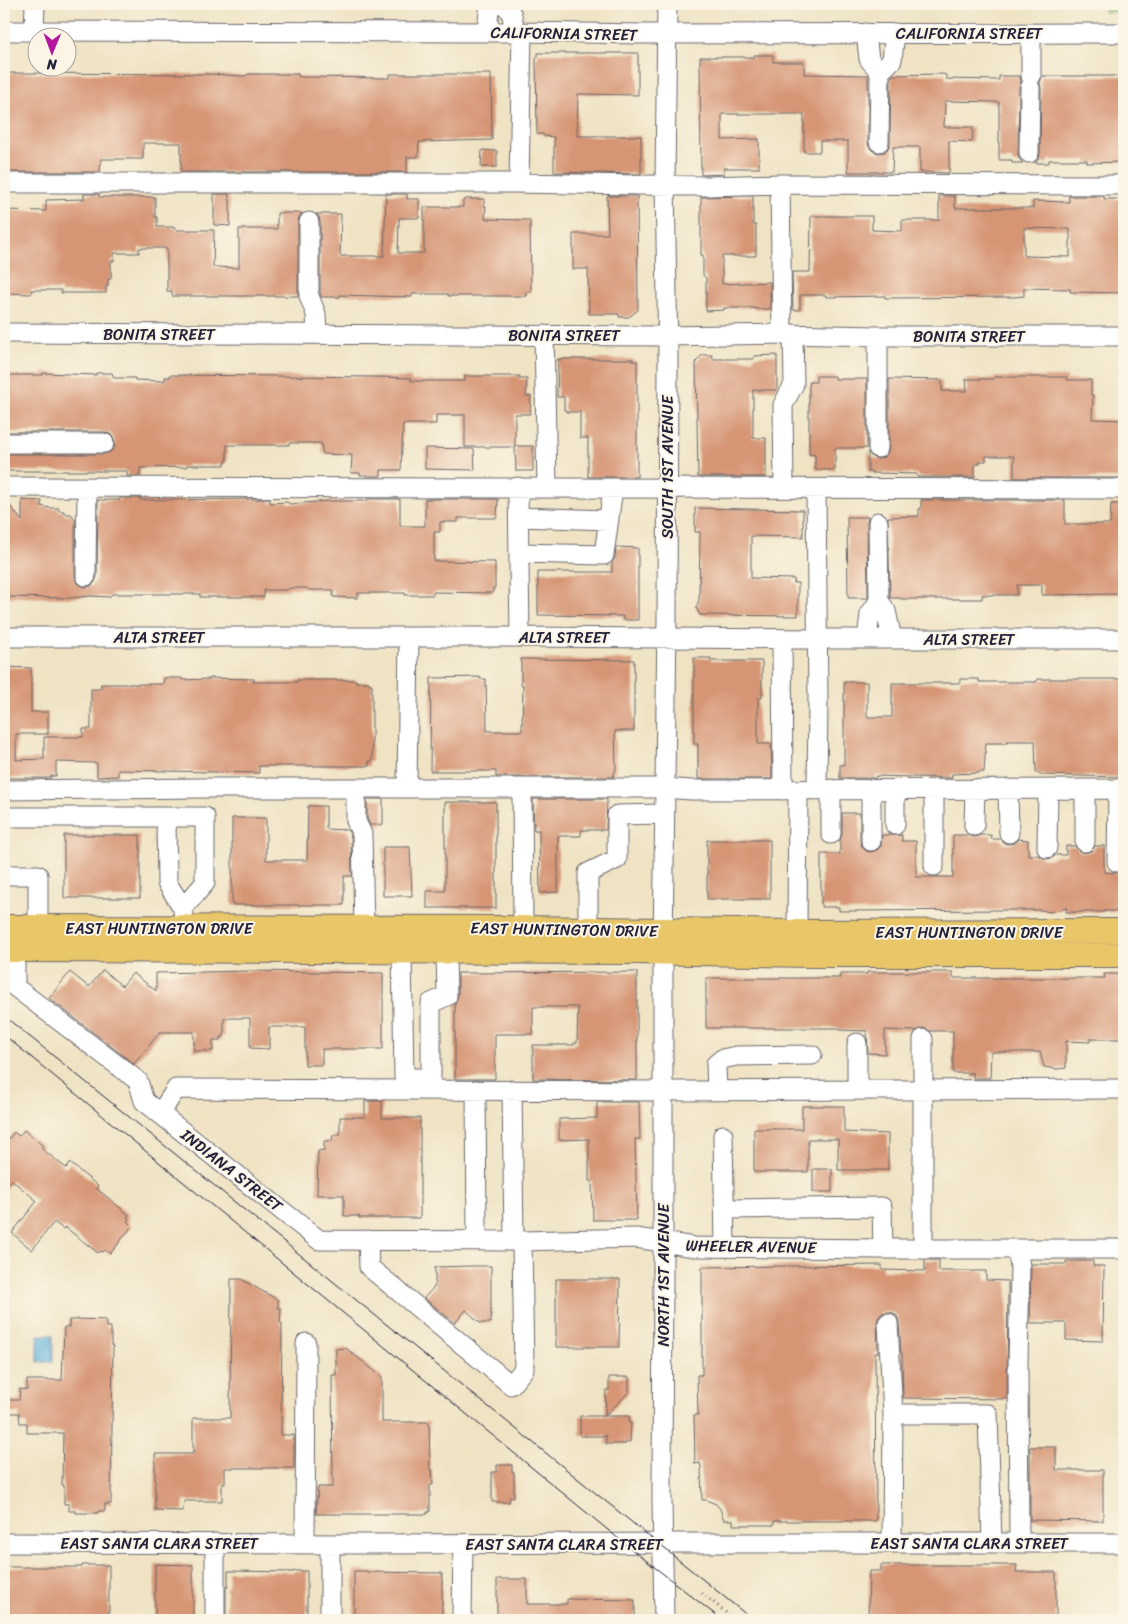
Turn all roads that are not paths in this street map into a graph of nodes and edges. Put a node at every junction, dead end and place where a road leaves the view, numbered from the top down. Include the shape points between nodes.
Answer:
1 (35, 4) edge
2 (493, 4) edge
3 (505, 4) edge
4 (667, 4) edge
5 (34, 28) edge
6 (4, 31) edge
7 (28, 31) edge
8 (78, 31) edge
9 (486, 32) junction
10 (518, 32) junction
11 (866, 33) junction
12 (895, 33) junction
13 (1031, 33) junction
14 (1124, 33) edge
15 (667, 34) junction
16 (880, 72) junction
17 (879, 142) dead end
18 (1029, 153) dead end
19 (4, 183) edge
20 (519, 183) junction
21 (665, 184) junction
22 (780, 184) junction
23 (1124, 184) edge
24 (309, 222) dead end
25 (4, 333) edge
26 (317, 334) junction
27 (788, 334) junction
28 (544, 335) junction
29 (667, 336) junction
30 (878, 336) junction
31 (1124, 336) edge
32 (104, 443) dead end
33 (4, 444) edge
34 (878, 448) dead end
35 (4, 487) edge
36 (518, 487) junction
37 (87, 488) junction
38 (548, 488) junction
39 (613, 488) junction
40 (666, 488) junction
41 (784, 488) junction
42 (816, 489) junction
43 (1124, 489) edge
44 (519, 517) junction
45 (609, 520) junction
46 (878, 522) dead end
47 (519, 553) junction
48 (86, 576) dead end
49 (879, 601) junction
50 (4, 637) edge
51 (409, 637) junction
52 (520, 637) junction
53 (666, 638) junction
54 (782, 639) junction
55 (818, 639) junction
56 (867, 639) junction
57 (892, 639) junction
58 (1124, 639) edge
59 (204, 788) junction
60 (356, 788) junction
61 (407, 788) junction
62 (522, 788) junction
63 (664, 788) junction
64 (824, 789) junction
65 (871, 789) junction
66 (895, 789) junction
67 (934, 789) junction
68 (975, 789) junction
69 (1008, 789) junction
70 (1048, 789) junction
71 (1085, 789) junction
72 (1121, 789) edge
73 (4, 790) edge
74 (791, 790) junction
75 (664, 814) junction
76 (4, 817) edge
77 (166, 817) junction
78 (205, 817) junction
79 (895, 825) dead end
80 (974, 826) dead end
81 (1009, 833) dead end
82 (831, 834) dead end
83 (871, 841) dead end
84 (1085, 842) dead end
85 (1047, 848) dead end
86 (1117, 862) dead end
87 (934, 866) dead end
88 (4, 875) edge
89 (183, 918) junction
90 (4, 927) edge
91 (38, 927) junction
92 (364, 928) junction
93 (523, 928) junction
94 (588, 929) junction
95 (1124, 931) edge
96 (797, 932) junction
97 (663, 941) junction
98 (9, 949) edge
99 (1124, 955) edge
100 (402, 960) junction
101 (446, 961) junction
102 (923, 1039) dead end
103 (857, 1043) dead end
104 (812, 1055) dead end
105 (1124, 1089) edge
106 (476, 1090) junction
107 (512, 1090) junction
108 (662, 1090) junction
109 (716, 1090) junction
110 (857, 1090) junction
111 (923, 1090) junction
112 (160, 1114) junction
113 (723, 1135) dead end
114 (725, 1209) junction
115 (319, 1240) joint
116 (368, 1240) junction
117 (477, 1240) junction
118 (518, 1241) junction
119 (663, 1242) junction
120 (725, 1247) junction
121 (1124, 1248) edge
122 (883, 1249) junction
123 (923, 1249) junction
124 (1017, 1249) junction
125 (888, 1323) dead end
126 (306, 1342) dead end
127 (893, 1414) junction
128 (4, 1543) edge
129 (215, 1543) junction
130 (662, 1543) junction
131 (892, 1543) junction
132 (992, 1543) junction
133 (1019, 1543) junction
134 (1124, 1543) edge
135 (305, 1544) junction
136 (330, 1544) junction
137 (463, 1544) junction
138 (215, 1620) edge
139 (330, 1620) edge
140 (462, 1620) edge
141 (664, 1620) edge

1 - 5 street
2 - 9 street
3 - 10 street
4 - 15 street, SOUTH 1ST AVENUE
6 - 7 street, CALIFORNIA STREET
8 - 9 street, CALIFORNIA STREET
9 - 10 street, CALIFORNIA STREET
10 - 15 street, CALIFORNIA STREET
10 - 20 street
11 - 12 street, CALIFORNIA STREET
11 - 15 street, CALIFORNIA STREET
11 - 16 street via 869,59
12 - 13 street, CALIFORNIA STREET
12 - 16 street via 892,60
13 - 14 street, CALIFORNIA STREET
13 - 18 street
15 - 21 street, SOUTH 1ST AVENUE
16 - 17 street
19 - 20 street
20 - 21 street
21 - 22 street
21 - 29 street, SOUTH 1ST AVENUE
22 - 23 street
22 - 27 street
24 - 26 street via 309,293 316,314
25 - 26 street, BONITA STREET
26 - 28 street, BONITA STREET
27 - 29 street, BONITA STREET
27 - 30 street, BONITA STREET
27 - 41 street via 794,384 783,406
28 - 29 street, BONITA STREET
28 - 38 street
29 - 40 street, SOUTH 1ST AVENUE
30 - 31 street, BONITA STREET
30 - 34 street
32 - 33 street
35 - 37 street
36 - 37 street
36 - 38 street
36 - 44 street
37 - 48 street
38 - 39 street
39 - 40 street
39 - 45 street
40 - 41 street
40 - 53 street, SOUTH 1ST AVENUE
41 - 42 street
42 - 43 street
42 - 55 street
44 - 45 street
44 - 47 street
45 - 47 street via 604,555
46 - 49 street
47 - 52 street
49 - 56 street via 870,614
49 - 57 street via 886,611
50 - 51 street, ALTA STREET
51 - 52 street, ALTA STREET
51 - 61 street
52 - 53 street, ALTA STREET
53 - 54 street, ALTA STREET
53 - 63 street, SOUTH 1ST AVENUE
54 - 55 street, ALTA STREET
54 - 74 street
55 - 56 street, ALTA STREET
55 - 64 street
56 - 57 street, ALTA STREET
57 - 58 street, ALTA STREET
59 - 60 street
59 - 73 street
59 - 78 street
60 - 61 street
60 - 92 street via 356,821 362,834
61 - 62 street
62 - 63 street
62 - 93 street
63 - 74 street
63 - 75 street, SOUTH 1ST AVENUE
64 - 65 street
64 - 74 street
64 - 82 street
65 - 66 street
65 - 83 street
66 - 67 street
66 - 79 street
67 - 68 street
67 - 87 street
68 - 69 street
68 - 80 street
69 - 70 street
69 - 81 street
70 - 71 street
70 - 85 street
71 - 72 street
71 - 84 street
72 - 86 street
74 - 96 street
75 - 94 street via 617,815 617,859 588,873
75 - 97 street, SOUTH 1ST AVENUE
76 - 77 street
77 - 78 street
77 - 89 street via 167,883
78 - 89 street via 205,883
88 - 91 street via 38,875
89 - 91 main road, EAST HUNTINGTON DRIVE
89 - 92 main road, EAST HUNTINGTON DRIVE
90 - 91 main road, EAST HUNTINGTON DRIVE
92 - 93 main road, EAST HUNTINGTON DRIVE
93 - 94 main road, EAST HUNTINGTON DRIVE
94 - 97 main road, EAST HUNTINGTON DRIVE
95 - 96 main road, EAST HUNTINGTON DRIVE
96 - 97 main road, EAST HUNTINGTON DRIVE
97 - 99 main road, EAST HUNTINGTON DRIVE via 810,955
97 - 101 main road, EAST HUNTINGTON DRIVE
97 - 108 street, NORTH 1ST AVENUE
98 - 100 main road, EAST HUNTINGTON DRIVE
98 - 112 street, INDIANA STREET via 15,987 138,1081 144,1101
100 - 101 main road, EAST HUNTINGTON DRIVE
100 - 101 street via 404,1078 431,1078
102 - 111 street
103 - 110 street
104 - 109 street via 722,1059 716,1064
105 - 111 street
106 - 107 street
106 - 112 street via 176,1089
106 - 117 street
107 - 108 street
107 - 118 street
108 - 109 street
108 - 119 street, NORTH 1ST AVENUE
109 - 110 street
110 - 111 street
111 - 123 street
112 - 115 street, INDIANA STREET
113 - 114 street
114 - 120 street
114 - 122 street via 882,1207
115 - 116 street, WHEELER AVENUE
116 - 117 street, WHEELER AVENUE
116 - 118 street via 369,1267 511,1384 524,1369
117 - 118 street, WHEELER AVENUE
118 - 119 street, WHEELER AVENUE via 636,1238
119 - 120 street, WHEELER AVENUE
119 - 130 street, NORTH 1ST AVENUE
120 - 122 street, WHEELER AVENUE
121 - 124 street, WHEELER AVENUE
122 - 123 street, WHEELER AVENUE
123 - 124 street, WHEELER AVENUE
124 - 133 street via 1020,1266
125 - 127 street
126 - 135 street
127 - 131 street
127 - 132 street via 988,1414
128 - 129 street, EAST SANTA CLARA STREET
129 - 135 street, EAST SANTA CLARA STREET
129 - 138 street
130 - 131 street, EAST SANTA CLARA STREET
130 - 137 street, EAST SANTA CLARA STREET
130 - 141 street, NORTH 1ST AVENUE
131 - 132 street, EAST SANTA CLARA STREET
132 - 133 street, EAST SANTA CLARA STREET
133 - 134 street, EAST SANTA CLARA STREET
135 - 136 street, EAST SANTA CLARA STREET
136 - 137 street, EAST SANTA CLARA STREET
136 - 139 street
137 - 140 street

